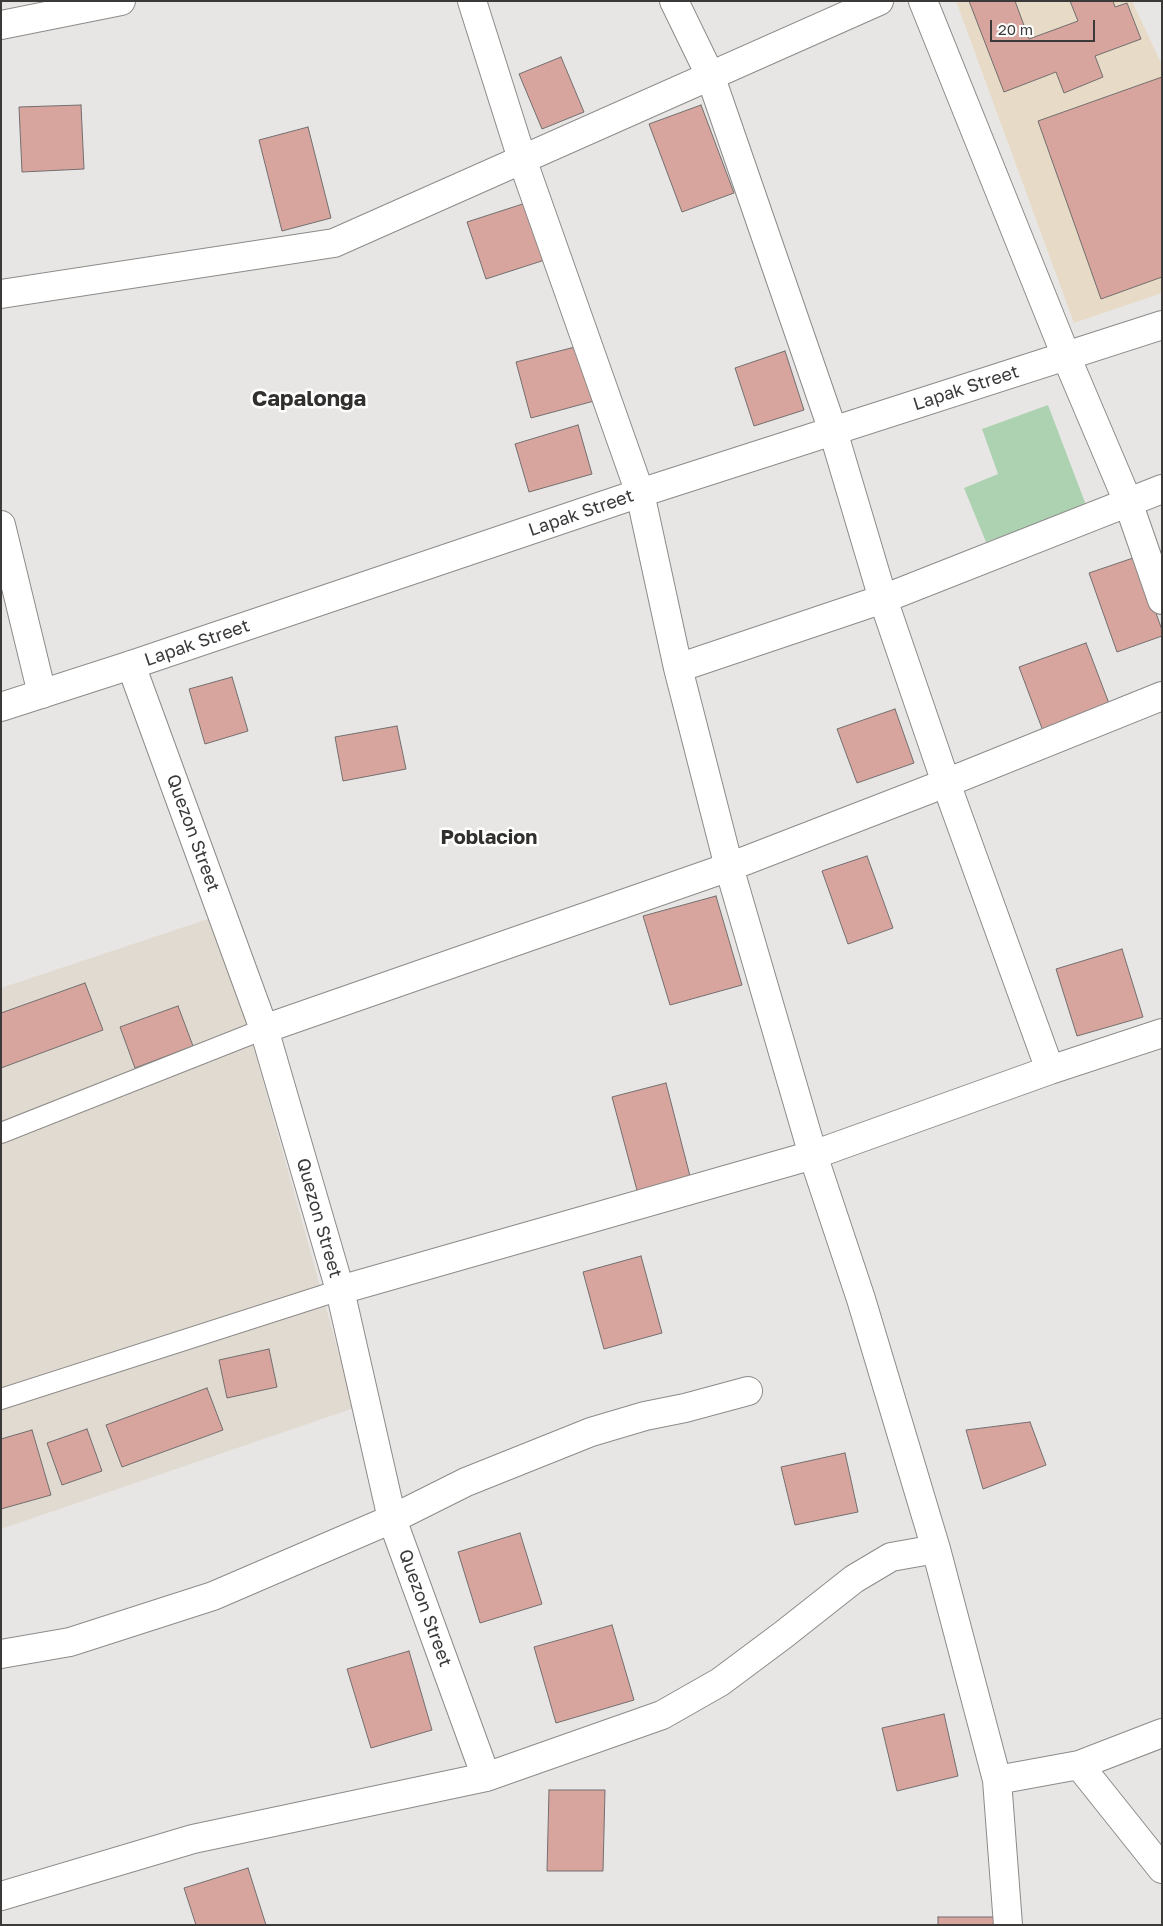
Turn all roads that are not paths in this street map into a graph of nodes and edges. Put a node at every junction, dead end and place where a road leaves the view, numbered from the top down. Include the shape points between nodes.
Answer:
1 (121, 1) edge
2 (472, 1) edge
3 (674, 1) edge
4 (880, 1) edge
5 (923, 1) edge
6 (1, 25) edge
7 (710, 76) junction
8 (522, 159) junction
9 (1, 294) edge
10 (1162, 325) edge
11 (1066, 356) junction
12 (833, 431) junction
13 (1162, 489) edge
14 (640, 493) junction
15 (1128, 502) junction
16 (1, 524) edge
17 (883, 599) junction
18 (1162, 600) edge
19 (131, 665) junction
20 (678, 668) junction
21 (42, 694) junction
22 (1162, 696) edge
23 (1, 707) edge
24 (946, 783) junction
25 (729, 867) junction
26 (264, 1029) junction
27 (1162, 1033) edge
28 (1050, 1070) junction
29 (1, 1133) edge
30 (813, 1155) junction
31 (340, 1290) junction
32 (748, 1391) dead end
33 (1, 1399) edge
34 (392, 1519) junction
35 (936, 1549) junction
36 (1, 1654) edge
37 (1162, 1733) edge
38 (1079, 1764) junction
39 (486, 1777) junction
40 (997, 1780) junction
41 (1162, 1869) edge
42 (1, 1896) edge
43 (1008, 1925) edge

1 - 6 street
2 - 8 street
3 - 7 street
4 - 7 street
5 - 11 street
7 - 8 street
7 - 12 street
8 - 9 street via 334,243
8 - 14 street
10 - 11 street, Lapak Street
11 - 12 street, Lapak Street
11 - 15 street
12 - 14 street, Lapak Street
12 - 17 street
13 - 15 street
14 - 19 street, Lapak Street
14 - 20 street
15 - 17 street
15 - 18 street
16 - 21 street
17 - 20 street
17 - 24 street
19 - 21 street, Lapak Street
19 - 26 street, Quezon Street
20 - 25 street
21 - 23 street, Lapak Street
22 - 24 street
24 - 25 street
24 - 28 street
25 - 26 street
25 - 30 street
26 - 29 lane
26 - 31 street, Quezon Street
27 - 28 street
28 - 30 street
30 - 31 street
30 - 35 street via 861,1299
31 - 33 lane
31 - 34 street, Quezon Street
32 - 34 street via 591,1432 466,1482
34 - 36 street via 213,1596 70,1642
34 - 39 street, Quezon Street
35 - 39 street via 891,1557 854,1578 720,1682 662,1715
35 - 40 street
37 - 38 street
38 - 40 street
38 - 41 street
39 - 42 street via 193,1839
40 - 43 street

